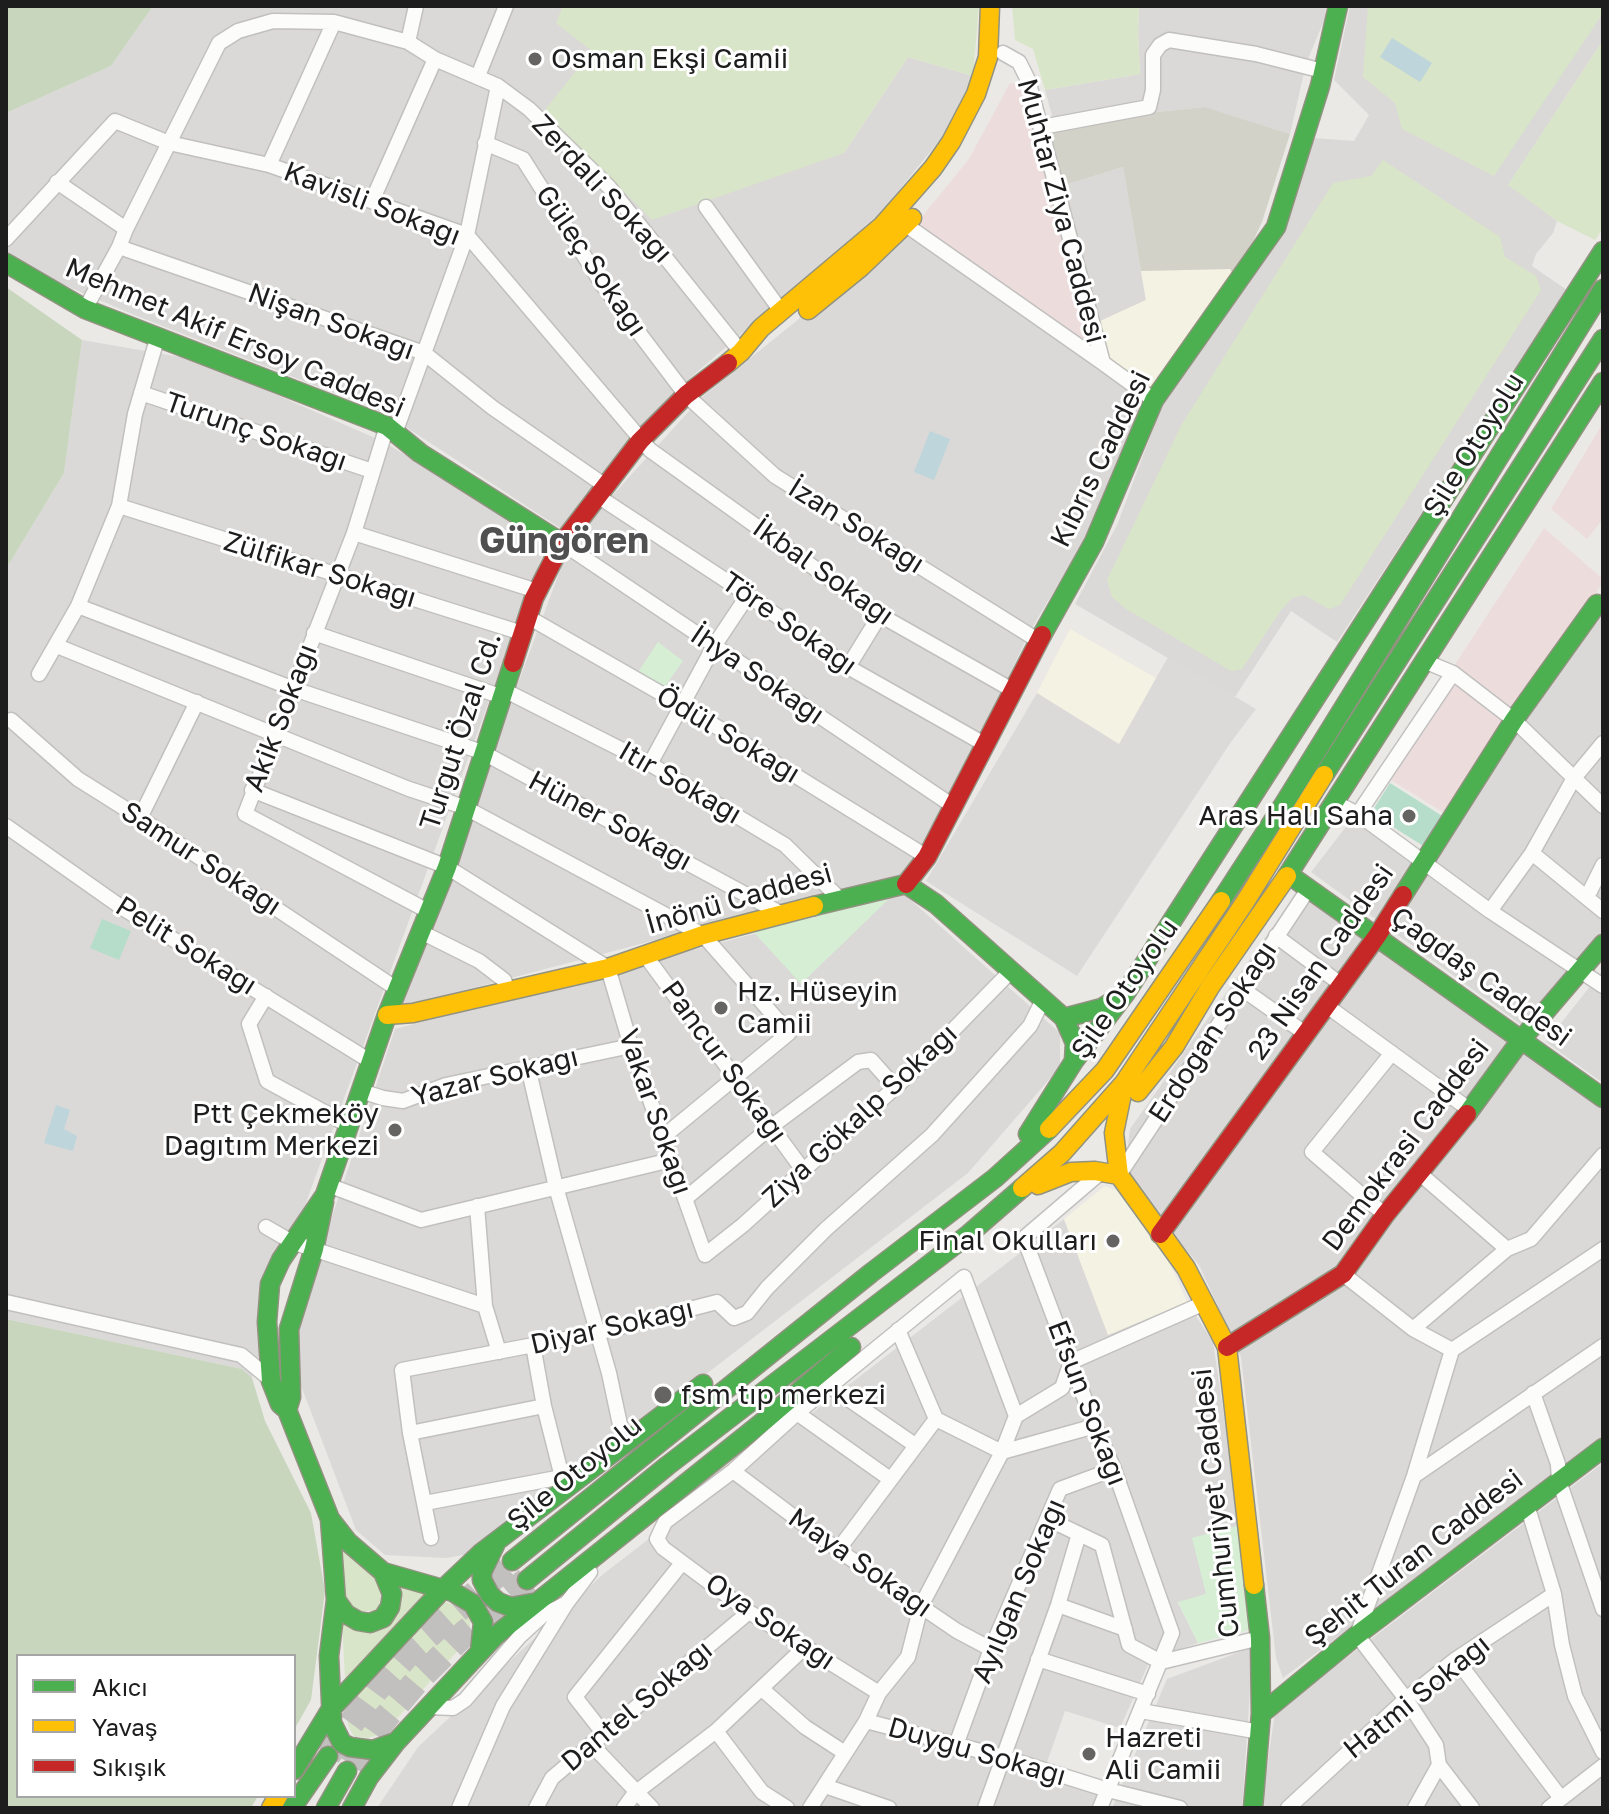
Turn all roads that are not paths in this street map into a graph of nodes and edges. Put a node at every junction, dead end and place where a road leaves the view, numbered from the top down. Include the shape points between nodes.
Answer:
1 (416, 6) edge
2 (506, 6) edge
3 (990, 6) edge
4 (1003, 6) edge
5 (1338, 6) edge
6 (334, 22) junction
7 (408, 42) junction
8 (996, 50) junction
9 (435, 59) junction
10 (1323, 71) junction
11 (478, 76) junction
12 (498, 86) junction
13 (1042, 127) junction
14 (169, 143) junction
15 (485, 143) junction
16 (269, 165) junction
17 (57, 182) junction
18 (372, 201) junction
19 (706, 207) dead end
20 (906, 225) junction
21 (126, 229) junction
22 (467, 235) junction
23 (6, 239) edge
24 (119, 247) junction
25 (1603, 251) edge
26 (6, 263) edge
27 (1603, 289) edge
28 (85, 309) junction
29 (781, 311) junction
30 (158, 336) junction
31 (1603, 339) edge
32 (744, 349) junction
33 (424, 353) junction
34 (1103, 363) junction
35 (1603, 382) edge
36 (141, 393) junction
37 (686, 395) junction
38 (1154, 400) junction
39 (391, 430) junction
40 (640, 441) junction
41 (372, 471) junction
42 (600, 490) junction
43 (119, 506) junction
44 (354, 533) junction
45 (562, 543) junction
46 (337, 575) junction
47 (537, 591) junction
48 (748, 595) junction
49 (78, 606) junction
50 (1600, 606) edge
51 (880, 615) junction
52 (525, 625) junction
53 (314, 633) junction
54 (1039, 641) junction
55 (57, 646) junction
56 (714, 646) junction
57 (1424, 661) junction
58 (848, 667) junction
59 (1453, 673) junction
60 (39, 674) dead end
61 (294, 689) junction
62 (1014, 691) junction
63 (502, 693) junction
64 (197, 702) junction
65 (683, 706) junction
66 (11, 720) dead end
67 (1514, 720) junction
68 (275, 736) junction
69 (1603, 743) edge
70 (986, 745) junction
71 (482, 752) junction
72 (650, 764) junction
73 (1574, 778) junction
74 (252, 790) junction
75 (1334, 802) junction
76 (953, 806) junction
77 (1603, 806) edge
78 (464, 807) junction
79 (1358, 814) junction
80 (140, 818) junction
81 (6, 826) edge
82 (1532, 853) junction
83 (927, 857) junction
84 (1425, 861) junction
85 (1603, 865) edge
86 (447, 867) junction
87 (1288, 874) junction
88 (906, 884) junction
89 (1309, 888) junction
90 (1587, 897) junction
91 (840, 899) junction
92 (428, 911) junction
93 (1490, 911) junction
94 (1603, 911) edge
95 (780, 913) junction
96 (421, 932) junction
97 (703, 935) junction
98 (1276, 936) junction
99 (1377, 936) junction
100 (1603, 944) edge
101 (645, 955) junction
102 (608, 968) junction
103 (1582, 971) junction
104 (1010, 972) junction
105 (1342, 985) junction
106 (1603, 986) edge
107 (1241, 988) junction
108 (397, 989) junction
109 (508, 991) junction
110 (1125, 994) junction
111 (266, 996) junction
112 (1043, 1000) junction
113 (1327, 1006) junction
114 (387, 1015) junction
115 (1064, 1018) junction
116 (1306, 1034) junction
117 (1521, 1040) junction
118 (631, 1046) junction
119 (1392, 1053) junction
120 (370, 1061) junction
121 (1074, 1061) junction
122 (528, 1067) junction
123 (735, 1078) junction
124 (1124, 1083) junction
125 (895, 1087) junction
126 (361, 1091) junction
127 (1603, 1098) edge
128 (1470, 1110) junction
129 (1117, 1113) junction
130 (348, 1125) junction
131 (772, 1126) junction
132 (663, 1137) junction
133 (1062, 1153) junction
134 (1603, 1155) edge
135 (671, 1160) junction
136 (803, 1170) junction
137 (1418, 1172) junction
138 (1100, 1173) junction
139 (1119, 1175) junction
140 (995, 1178) junction
141 (556, 1187) junction
142 (326, 1190) junction
143 (685, 1199) junction
144 (1007, 1202) junction
145 (477, 1206) junction
146 (1385, 1215) junction
147 (266, 1227) dead end
148 (1160, 1234) junction
149 (292, 1242) junction
150 (314, 1249) junction
151 (900, 1249) junction
152 (1507, 1249) junction
153 (1603, 1249) edge
154 (705, 1255) joint
155 (1343, 1274) junction
156 (916, 1277) junction
157 (6, 1302) edge
158 (1202, 1304) junction
159 (485, 1306) junction
160 (1413, 1329) junction
161 (898, 1330) junction
162 (597, 1333) junction
163 (268, 1338) junction
164 (533, 1345) junction
165 (1603, 1346) edge
166 (1227, 1347) junction
167 (1452, 1350) junction
168 (499, 1352) junction
169 (241, 1355) junction
170 (1071, 1362) junction
171 (271, 1381) junction
172 (831, 1387) junction
173 (1533, 1393) junction
174 (544, 1406) junction
175 (287, 1410) junction
176 (797, 1413) junction
177 (1016, 1416) junction
178 (936, 1419) junction
179 (1095, 1426) junction
180 (410, 1433) junction
181 (622, 1434) dead end
182 (915, 1445) junction
183 (1603, 1448) edge
184 (1002, 1452) junction
185 (1114, 1469) junction
186 (733, 1471) junction
187 (1414, 1476) junction
188 (890, 1479) junction
189 (1559, 1481) junction
190 (425, 1503) junction
191 (1527, 1505) junction
192 (330, 1519) junction
193 (1048, 1519) junction
194 (1079, 1534) junction
195 (502, 1536) junction
196 (431, 1538) dead end
197 (660, 1544) junction
198 (838, 1550) junction
199 (481, 1553) junction
200 (512, 1561) tunnel mouth
201 (682, 1563) junction
202 (383, 1572) junction
203 (527, 1580) tunnel mouth
204 (442, 1590) junction
205 (1554, 1594) junction
206 (336, 1600) junction
207 (538, 1602) junction
208 (566, 1604) junction
209 (1058, 1605) junction
210 (921, 1606) junction
211 (1603, 1609) edge
212 (749, 1612) junction
213 (1125, 1629) junction
214 (1357, 1635) junction
215 (1260, 1638) junction
216 (805, 1647) junction
217 (991, 1649) junction
218 (480, 1651) junction
219 (329, 1656) junction
220 (1038, 1659) junction
221 (1456, 1659) junction
222 (1161, 1662) junction
223 (762, 1689) junction
224 (879, 1693) junction
225 (1148, 1694) junction
226 (1406, 1699) junction
227 (427, 1707) junction
228 (331, 1709) junction
229 (1141, 1711) junction
230 (866, 1721) junction
231 (1260, 1723) junction
232 (716, 1731) junction
233 (604, 1734) junction
234 (396, 1742) junction
235 (591, 1744) junction
236 (956, 1745) junction
237 (296, 1751) edge
238 (1603, 1752) edge
239 (845, 1753) junction
240 (328, 1756) tunnel mouth
241 (1003, 1757) junction
242 (1439, 1765) junction
243 (1603, 1766) edge
244 (296, 1767) edge
245 (347, 1771) tunnel mouth
246 (296, 1786) edge
247 (825, 1786) junction
248 (1108, 1790) junction
249 (635, 1793) junction
250 (1554, 1803) edge
251 (354, 1806) edge
252 (326, 1808) edge
253 (459, 1808) edge
254 (536, 1808) edge
255 (624, 1808) edge
256 (652, 1808) edge
257 (787, 1808) edge
258 (810, 1808) edge
259 (889, 1808) edge
260 (985, 1808) edge
261 (1100, 1808) edge
262 (1180, 1808) edge
263 (1253, 1808) edge
264 (1288, 1808) edge
265 (1415, 1808) edge
266 (1472, 1808) edge

1 - 7 street
2 - 11 street
3 - 8 main road
4 - 8 main road
5 - 10 main road, Kıbrıs Caddesi
6 - 7 street, Zerdali Sokağı
6 - 14 street, Zerdali Sokağı via 273,21 219,43
6 - 16 street
7 - 9 street, Zerdali Sokağı
8 - 13 street, Muhtar Ziya Caddesi via 1019,62
8 - 20 main road via 990,99 972,137
8 - 29 main road via 971,106 933,168 882,226
9 - 11 street, Zerdali Sokağı
9 - 18 street
10 - 13 street via 1169,40 1153,55 1149,107
10 - 38 main road, Kıbrıs Caddesi via 1276,227
11 - 12 street, Zerdali Sokağı
12 - 15 street, Akik Sokağı
12 - 32 street, Zerdali Sokağı via 609,187
13 - 34 street, Muhtar Ziya Caddesi
14 - 16 street, Kavisli Sokağı
14 - 17 street, Kavisli Sokağı via 115,121
14 - 21 street, Zerdali Sokağı
15 - 22 street, Akik Sokağı
15 - 37 street, Güleç Sokağı via 523,159 602,284
16 - 18 street, Kavisli Sokağı
17 - 21 street
17 - 23 street
18 - 22 street, Kavisli Sokağı
19 - 29 street
20 - 32 main road via 780,332
20 - 34 street
21 - 24 street, Zerdali Sokağı
22 - 33 street, Akik Sokağı
22 - 40 street, Kavisli Sokağı
24 - 28 street, Zerdali Sokağı
24 - 33 street, Nişan Sokağı
25 - 110 main road
26 - 28 main road, Mehmet Akif Ersoy Caddesi
27 - 140 main road, Şile Otoyolu via 1181,962 1105,1070
28 - 30 main road, Mehmet Akif Ersoy Caddesi
29 - 32 main road
30 - 36 street
30 - 39 main road, Mehmet Akif Ersoy Caddesi
31 - 124 main road, Şile Otoyolu
32 - 37 main road, Turgut Özal Cd.
33 - 39 street, Akik Sokağı
33 - 42 street, Nişan Sokağı
34 - 38 street, Muhtar Ziya Caddesi
35 - 57 main road
36 - 41 street, Turunç Sokağı
36 - 43 street
37 - 40 main road, Turgut Özal Cd.
37 - 54 street, İzan Sokağı via 775,476
38 - 54 main road, Kıbrıs Caddesi via 1094,542
39 - 41 street, Akik Sokağı
39 - 45 main road, Mehmet Akif Ersoy Caddesi
40 - 42 main road, Turgut Özal Cd.
40 - 51 street, İkbal Sokağı
41 - 44 street, Akik Sokağı
42 - 45 main road, Turgut Özal Cd.
42 - 48 street, Töre Sokağı
43 - 46 street, Zülfikar Sokağı
43 - 49 street
44 - 46 street, Akik Sokağı
44 - 47 street
45 - 47 main road, Turgut Özal Cd.
45 - 56 street, İhya Sokağı
46 - 52 street, Zülfikar Sokağı
46 - 53 street, Akik Sokağı
47 - 52 main road, Turgut Özal Cd.
48 - 56 street
48 - 58 street, Töre Sokağı
49 - 55 street
49 - 61 street, Hüner Sokağı
50 - 67 main road, 23 Nisan Caddesi
51 - 58 street
51 - 62 street, İkbal Sokağı
52 - 63 main road, Turgut Özal Cd.
52 - 65 street, Ödül Sokağı
53 - 61 street, Akik Sokağı
53 - 63 street, Itır Sokağı
54 - 62 main road, Kıbrıs Caddesi
55 - 60 street
55 - 64 street
56 - 65 street
56 - 76 street, İhya Sokağı
57 - 59 street
57 - 75 main road
58 - 70 street, Töre Sokağı
59 - 67 street
59 - 79 street
61 - 68 street, Akik Sokağı
61 - 71 street, Hüner Sokağı
62 - 70 main road, Kıbrıs Caddesi
63 - 71 main road, Turgut Özal Cd.
63 - 72 street, Itır Sokağı
64 - 68 street
64 - 80 street
65 - 72 street
65 - 83 street, Ödül Sokağı
66 - 80 street, Samur Sokağı via 78,779
67 - 73 street
67 - 84 main road, 23 Nisan Caddesi
68 - 74 street, Akik Sokağı
68 - 78 street
69 - 73 street
70 - 76 main road, Kıbrıs Caddesi
71 - 78 main road, Turgut Özal Cd.
71 - 95 street, Hüner Sokağı
72 - 91 street, Itır Sokağı via 785,845
73 - 77 street
73 - 82 street
74 - 86 street
74 - 92 street, Akik Sokağı via 245,814
75 - 79 street
75 - 87 main road
76 - 83 main road, Kıbrıs Caddesi
78 - 86 main road, Turgut Özal Cd.
78 - 97 street
79 - 84 street
80 - 108 street, Samur Sokağı
81 - 111 street, Pelit Sokağı via 121,907
82 - 90 street
82 - 93 street
83 - 88 main road, Kıbrıs Caddesi
84 - 93 street
84 - 99 main road, 23 Nisan Caddesi
85 - 90 street
86 - 92 main road, Turgut Özal Cd.
86 - 102 street
87 - 89 main road, Çağdaş Caddesi
87 - 129 main road via 1174,1047
88 - 91 main road, İnönü Caddesi
88 - 104 main road via 936,904
89 - 98 street, Erdoğan Sokağı
89 - 99 main road, Çağdaş Caddesi
90 - 94 street
91 - 95 main road, İnönü Caddesi
92 - 96 main road, Turgut Özal Cd.
93 - 103 street
95 - 97 main road, İnönü Caddesi
96 - 108 main road, Turgut Özal Cd.
96 - 109 street via 479,961 504,980
97 - 101 main road, İnönü Caddesi
97 - 123 street via 789,1033
98 - 105 street
98 - 107 street, Erdoğan Sokağı
99 - 105 main road, 23 Nisan Caddesi
99 - 117 main road, Çağdaş Caddesi
100 - 103 main road, Demokrasi Caddesi
101 - 102 main road, İnönü Caddesi
101 - 123 street, Pancur Sokağı
102 - 109 main road, İnönü Caddesi
102 - 118 street, Vakar Sokağı
103 - 106 street
103 - 117 main road, Demokrasi Caddesi
104 - 112 main road
104 - 125 street, Ziya Gökalp Sokağı
105 - 113 main road, 23 Nisan Caddesi
107 - 116 street
107 - 139 street, Erdoğan Sokağı
108 - 114 main road, Turgut Özal Cd.
109 - 114 main road, İnönü Caddesi
110 - 115 main road via 1102,1008
110 - 121 main road
111 - 120 street, Pelit Sokağı
111 - 130 street via 249,1024 267,1081
112 - 115 main road
112 - 162 street, Diyar Sokağı via 1030,1026 932,1135 826,1229 747,1313 734,1318 717,1302
113 - 116 main road, 23 Nisan Caddesi
113 - 119 street
114 - 120 main road, Turgut Özal Cd.
115 - 121 main road via 1075,1043
116 - 148 main road, 23 Nisan Caddesi
117 - 127 main road, Çağdaş Caddesi
117 - 128 main road, Demokrasi Caddesi
118 - 122 street, Yazar Sokağı
118 - 132 street, Vakar Sokağı
119 - 128 street
119 - 146 street via 1312,1152
120 - 126 main road, Turgut Özal Cd.
121 - 140 main road
122 - 126 street, Yazar Sokağı via 446,1085 403,1101
122 - 141 street
123 - 131 street, Pancur Sokağı
123 - 132 street
124 - 129 main road
124 - 133 main road, Şile Otoyolu
125 - 131 street via 871,1060 862,1060
125 - 136 street, Ziya Gökalp Sokağı
126 - 130 main road, Turgut Özal Cd.
128 - 137 main road, Demokrasi Caddesi
129 - 133 main road
129 - 139 main road
130 - 142 main road, Turgut Özal Cd.
131 - 136 street, Pancur Sokağı
131 - 143 street
132 - 135 street, Vakar Sokağı
133 - 144 main road, Şile Otoyolu
134 - 152 street via 1531,1239
135 - 141 street
135 - 143 street, Vakar Sokağı
136 - 154 street, Ziya Gökalp Sokağı
137 - 146 main road, Demokrasi Caddesi
137 - 152 street
138 - 139 main road
138 - 144 main road via 1054,1176
138 - 170 street, Efsun Sokağı via 1024,1238
139 - 148 main road, Cumhuriyet Caddesi
140 - 151 main road, Şile Otoyolu
141 - 145 street
141 - 162 street
142 - 145 street via 421,1220
142 - 149 main road, Turgut Özal Cd.
142 - 150 main road, Turgut Özal Cd.
143 - 154 street, Vakar Sokağı
144 - 156 main road, Şile Otoyolu
145 - 159 street
146 - 155 main road, Demokrasi Caddesi
147 - 149 street
148 - 158 main road, Cumhuriyet Caddesi via 1186,1268
149 - 150 street
149 - 163 main road, Turgut Özal Cd. via 270,1284
150 - 159 street
150 - 175 main road, Turgut Özal Cd. via 289,1329
151 - 195 main road via 751,1348
151 - 200 main road, Şile Otoyolu
152 - 160 street
153 - 167 street
155 - 160 street
155 - 166 main road, Demokrasi Caddesi
156 - 203 main road, Şile Otoyolu
156 - 207 main road via 871,1329 792,1398
157 - 169 street
158 - 166 main road, Cumhuriyet Caddesi
158 - 170 street
159 - 168 street
160 - 167 street
161 - 172 street
161 - 177 street via 964,1277
161 - 178 street
162 - 164 street, Diyar Sokağı
162 - 181 street
163 - 169 street
163 - 171 main road, Turgut Özal Cd.
164 - 168 street, Diyar Sokağı
164 - 174 street
165 - 173 street
166 - 215 main road, Cumhuriyet Caddesi
167 - 187 street
168 - 180 street, Diyar Sokağı via 402,1370
169 - 171 street
170 - 177 street via 1062,1388
170 - 179 street, Efsun Sokağı
171 - 175 main road, Turgut Özal Cd.
172 - 176 street
172 - 182 street
173 - 187 street
173 - 189 street
174 - 180 street
174 - 190 street via 562,1477
175 - 192 main road, Turgut Özal Cd.
176 - 186 street
176 - 188 street
177 - 184 street
178 - 182 street
178 - 184 street
179 - 184 street
179 - 185 street, Efsun Sokağı
180 - 190 street, Diyar Sokağı
182 - 188 street
183 - 189 main road, Şehit Turan Caddesi
184 - 210 street
185 - 193 street, Ayılgan Sokağı via 1060,1489
185 - 222 street, Efsun Sokağı via 1172,1633
186 - 197 street via 665,1522
186 - 198 street, Maya Sokağı
187 - 214 street
188 - 198 street
189 - 191 main road, Şehit Turan Caddesi
189 - 211 street
190 - 196 street, Diyar Sokağı
191 - 205 street
191 - 214 main road, Şehit Turan Caddesi
192 - 202 main road
192 - 206 main road
193 - 194 street
193 - 217 street, Ayılgan Sokağı
194 - 209 street
194 - 213 street via 1102,1545
195 - 199 main road
195 - 207 main road via 483,1566 486,1589 511,1607
197 - 201 street, Oya Sokağı
197 - 208 street via 638,1534 628,1536 585,1576
198 - 210 street, Maya Sokağı
199 - 202 main road via 450,1568
199 - 204 main road
201 - 212 street, Oya Sokağı
201 - 233 street via 575,1697
202 - 204 main road
202 - 206 main road via 392,1594 383,1618 358,1621
204 - 218 main road via 463,1596 480,1613
204 - 228 main road
205 - 221 street, Hatmi Sokağı
205 - 238 street via 1575,1696
206 - 219 main road
207 - 218 main road
208 - 227 street via 543,1615 520,1636 465,1700 453,1708
208 - 253 street via 503,1706
209 - 213 street
209 - 220 street
210 - 217 street, Maya Sokağı
210 - 224 street via 908,1657
212 - 216 street, Oya Sokağı
212 - 233 street, Dantel Sokağı
213 - 222 street via 1129,1645
214 - 226 street
214 - 231 main road, Şehit Turan Caddesi
215 - 222 street
215 - 231 main road, Cumhuriyet Caddesi
216 - 223 street
216 - 224 street, Oya Sokağı
217 - 236 street, Ayılgan Sokağı
218 - 227 main road
219 - 228 main road
219 - 237 main road
220 - 225 street
220 - 241 street
221 - 226 street, Hatmi Sokağı
221 - 250 street
222 - 225 street, Efsun Sokağı
223 - 232 street
223 - 239 street
224 - 230 street
225 - 229 street, Efsun Sokağı
226 - 242 street via 1436,1745
226 - 264 street, Hatmi Sokağı
227 - 234 main road
228 - 234 main road via 342,1743 373,1750
228 - 244 main road
229 - 231 street
229 - 248 street, Efsun Sokağı
230 - 236 street, Duygu Sokağı
230 - 239 street
231 - 263 main road, Cumhuriyet Caddesi
232 - 249 street
232 - 257 street via 762,1792
233 - 235 street, Dantel Sokağı
234 - 251 main road
235 - 249 street
235 - 254 street, Dantel Sokağı via 552,1778
236 - 241 street, Duygu Sokağı
239 - 247 street
240 - 246 main road
241 - 248 street, Duygu Sokağı
241 - 260 street
242 - 265 street
242 - 266 street
243 - 250 street
245 - 252 main road
247 - 258 street
247 - 259 street
248 - 261 street, Efsun Sokağı
248 - 262 street, Duygu Sokağı
249 - 255 street
249 - 256 street

